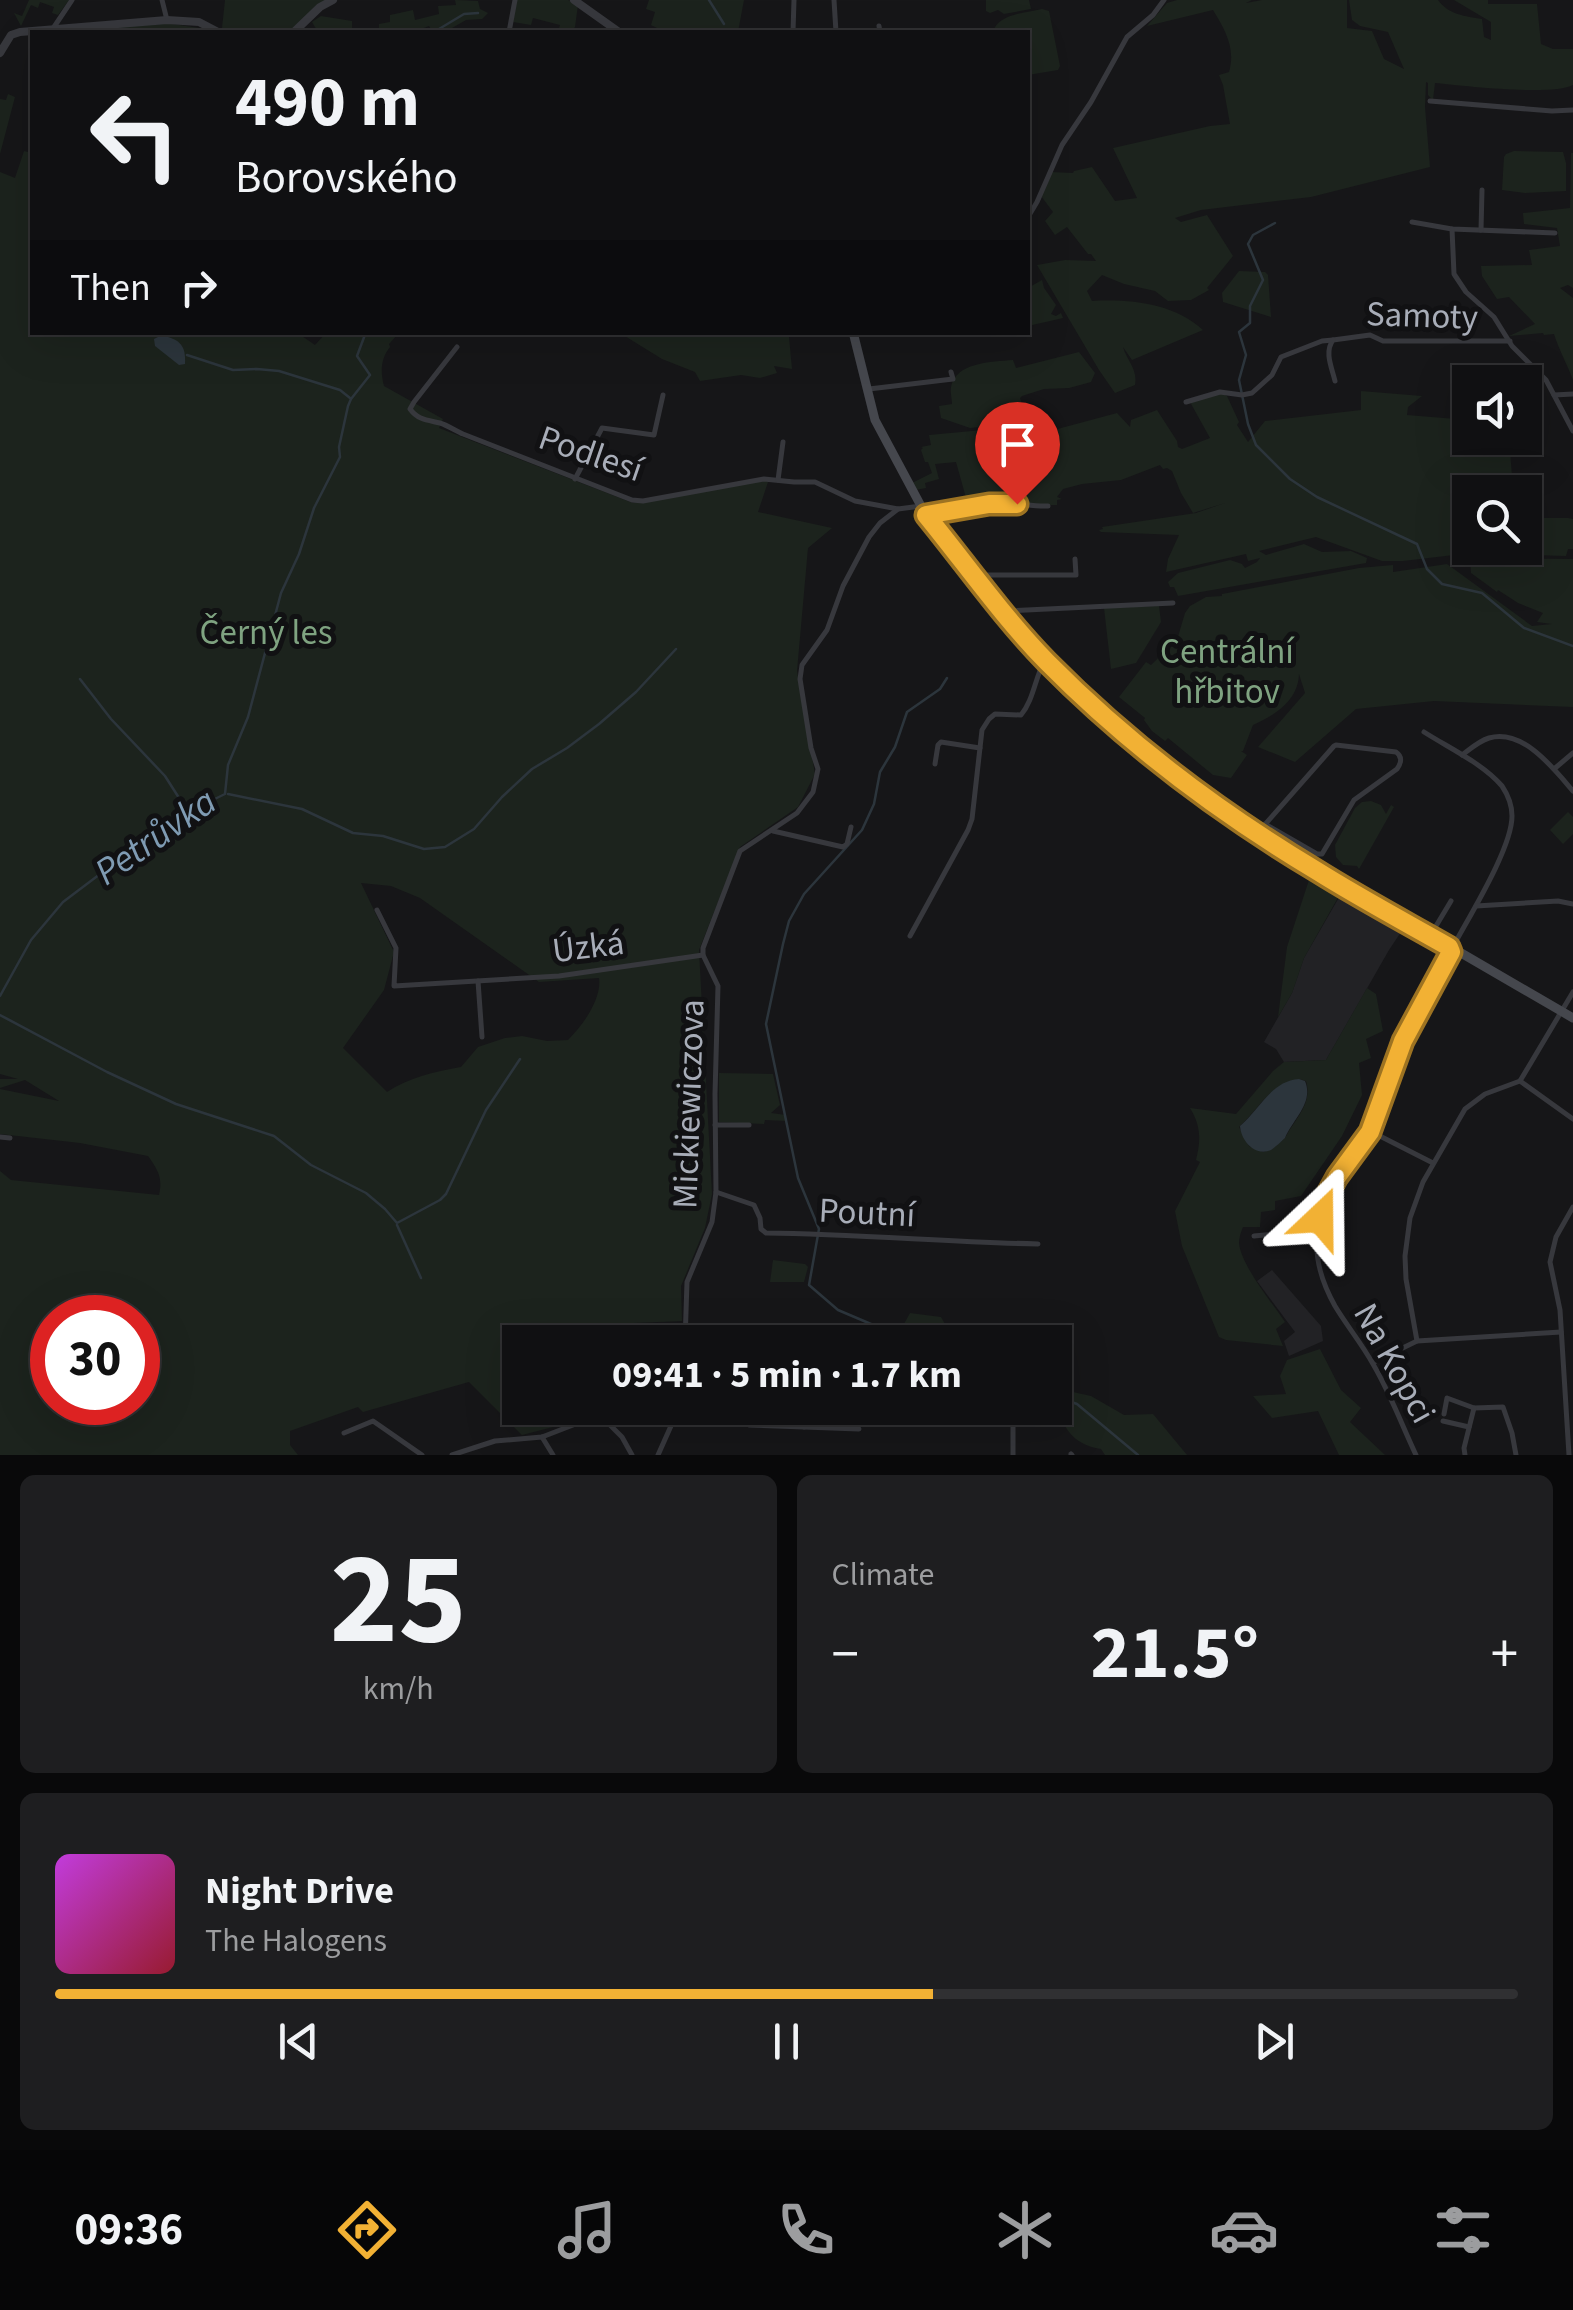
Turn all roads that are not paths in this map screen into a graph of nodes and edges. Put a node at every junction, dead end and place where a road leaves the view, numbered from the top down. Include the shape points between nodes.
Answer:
1 (72, 0) edge
2 (162, 0) edge
3 (332, 0) edge
4 (515, 0) edge
5 (794, 0) edge
6 (834, 0) edge
7 (1164, 0) edge
8 (578, 1) edge
9 (168, 20) junction
10 (97, 29) edge
11 (52, 30) joint
12 (214, 30) edge
13 (296, 30) edge
14 (509, 30) edge
15 (616, 30) edge
16 (793, 30) edge
17 (836, 30) edge
18 (30, 31) edge
19 (0, 53) edge
20 (1430, 101) dead end
21 (1573, 110) edge
22 (1482, 190) dead end
23 (1030, 213) edge
24 (1412, 222) dead end
25 (1452, 229) junction
26 (1481, 230) junction
27 (1555, 233) dead end
28 (854, 335) edge
29 (1333, 340) junction
30 (1510, 342) junction
31 (458, 347) dead end
32 (952, 372) dead end
33 (1335, 381) dead end
34 (866, 390) junction
35 (1573, 394) edge
36 (664, 395) dead end
37 (1554, 395) junction
38 (1186, 402) dead end
39 (1573, 431) edge
40 (783, 442) dead end
41 (576, 479) junction
42 (778, 480) junction
43 (1048, 506) dead end
44 (898, 509) junction
45 (924, 510) junction
46 (1074, 560) dead end
47 (974, 575) junction
48 (1173, 603) dead end
49 (1004, 612) junction
50 (1045, 660) junction
51 (1424, 732) dead end
52 (980, 748) junction
53 (1573, 753) edge
54 (1462, 756) junction
55 (935, 764) dead end
56 (1554, 769) junction
57 (1573, 791) edge
58 (1265, 824) junction
59 (851, 827) dead end
60 (773, 831) junction
61 (1257, 833) junction
62 (1451, 901) dead end
63 (1573, 904) edge
64 (1476, 906) junction
65 (378, 910) dead end
66 (910, 936) dead end
67 (1430, 936) junction
68 (1452, 948) junction
69 (703, 955) junction
70 (478, 981) junction
71 (1573, 992) edge
72 (1562, 1011) junction
73 (1573, 1018) edge
74 (482, 1037) dead end
75 (1520, 1081) junction
76 (1573, 1119) edge
77 (715, 1124) junction
78 (749, 1125) dead end
79 (1370, 1132) junction
80 (0, 1137) edge
81 (10, 1138) dead end
82 (1432, 1163) junction
83 (716, 1192) junction
84 (1573, 1207) edge
85 (1562, 1227) junction
86 (1318, 1230) junction
87 (1573, 1233) edge
88 (1254, 1236) dead end
89 (1038, 1244) dead end
90 (686, 1325) edge
91 (1560, 1332) junction
92 (1417, 1341) junction
93 (1372, 1362) junction
94 (1474, 1408) junction
95 (671, 1425) edge
96 (749, 1425) dead end
97 (1013, 1425) edge
98 (804, 1427) joint
99 (1469, 1427) junction
100 (860, 1429) dead end
101 (344, 1433) dead end
102 (542, 1437) junction
103 (422, 1455) edge
104 (452, 1455) edge
105 (552, 1455) edge
106 (632, 1455) edge
107 (658, 1455) edge
108 (1013, 1455) edge
109 (1416, 1455) edge
110 (1465, 1455) edge
111 (1516, 1455) edge
112 (1569, 1455) edge

1 - 11 street
2 - 9 street
3 - 13 street
4 - 14 street
5 - 16 street
6 - 17 street
7 - 23 street via 1127,37
8 - 15 street
9 - 10 street
9 - 12 street
10 - 11 street
18 - 19 street via 8,38
20 - 21 street
22 - 26 street
24 - 25 street
25 - 26 street
25 - 30 street via 1454,274
26 - 27 street
28 - 34 main road
29 - 30 street, Samoty via 1370,334 1383,341
29 - 33 street, Samoty via 1328,355
29 - 38 street, Samoty via 1281,357 1252,393 1220,392
30 - 37 street
31 - 41 street, Podlesí via 411,413
32 - 34 street via 952,379
34 - 45 main road
35 - 37 street
36 - 41 street via 654,435 602,428
37 - 39 street
40 - 42 street
41 - 42 street, Podlesí via 643,501
42 - 44 street, Podlesí via 815,482 855,501
43 - 45 street
44 - 45 street
44 - 60 street, Mickiewiczova via 869,537 827,630 802,665 818,776 808,800
45 - 47 main road
46 - 47 street via 1076,575
47 - 49 main road
48 - 49 street
49 - 50 main road
50 - 52 street via 1028,707 1021,715 989,719
50 - 61 main road via 1150,754
51 - 54 street, Na Kopci
52 - 55 street via 941,742
52 - 66 street via 968,830
53 - 56 street
54 - 56 street via 1499,737 1526,746
54 - 64 street, Na Kopci via 1503,788 1512,816
56 - 57 street
58 - 58 street via 1334,746 1400,755 1398,769 1354,800 1323,853
58 - 61 street
59 - 60 street via 844,847
60 - 69 street, Mickiewiczova via 740,852
61 - 67 main road
62 - 67 street
63 - 64 street
64 - 68 street, Na Kopci
65 - 70 street, Úzká via 396,948 394,986
67 - 68 main road
68 - 72 main road
68 - 79 street, Na Kopci via 1403,1041
69 - 70 street, Úzká
69 - 77 street, Mickiewiczova via 718,986
70 - 74 street
71 - 72 street
72 - 73 main road
72 - 75 street
75 - 76 street
75 - 82 street via 1476,1099
77 - 78 street
77 - 83 street, Mickiewiczova
79 - 82 street
79 - 86 street, Na Kopci via 1326,1197
80 - 81 street
82 - 92 street via 1406,1237
83 - 89 street, Poutní via 754,1205 766,1233
83 - 90 street, Mickiewiczova via 712,1222 688,1282
84 - 85 street
85 - 87 street
85 - 91 street via 1550,1262
86 - 88 street
86 - 93 street, Na Kopci via 1327,1288
91 - 92 street
91 - 112 street
92 - 93 street
93 - 109 street, Na Kopci
94 - 99 street
94 - 99 street via 1447,1398 1443,1418
94 - 111 street via 1503,1407
95 - 107 street
96 - 98 street
97 - 108 street
98 - 100 street
99 - 110 street
101 - 103 street via 374,1421
102 - 104 street via 495,1441
102 - 105 street
102 - 106 street via 603,1418

